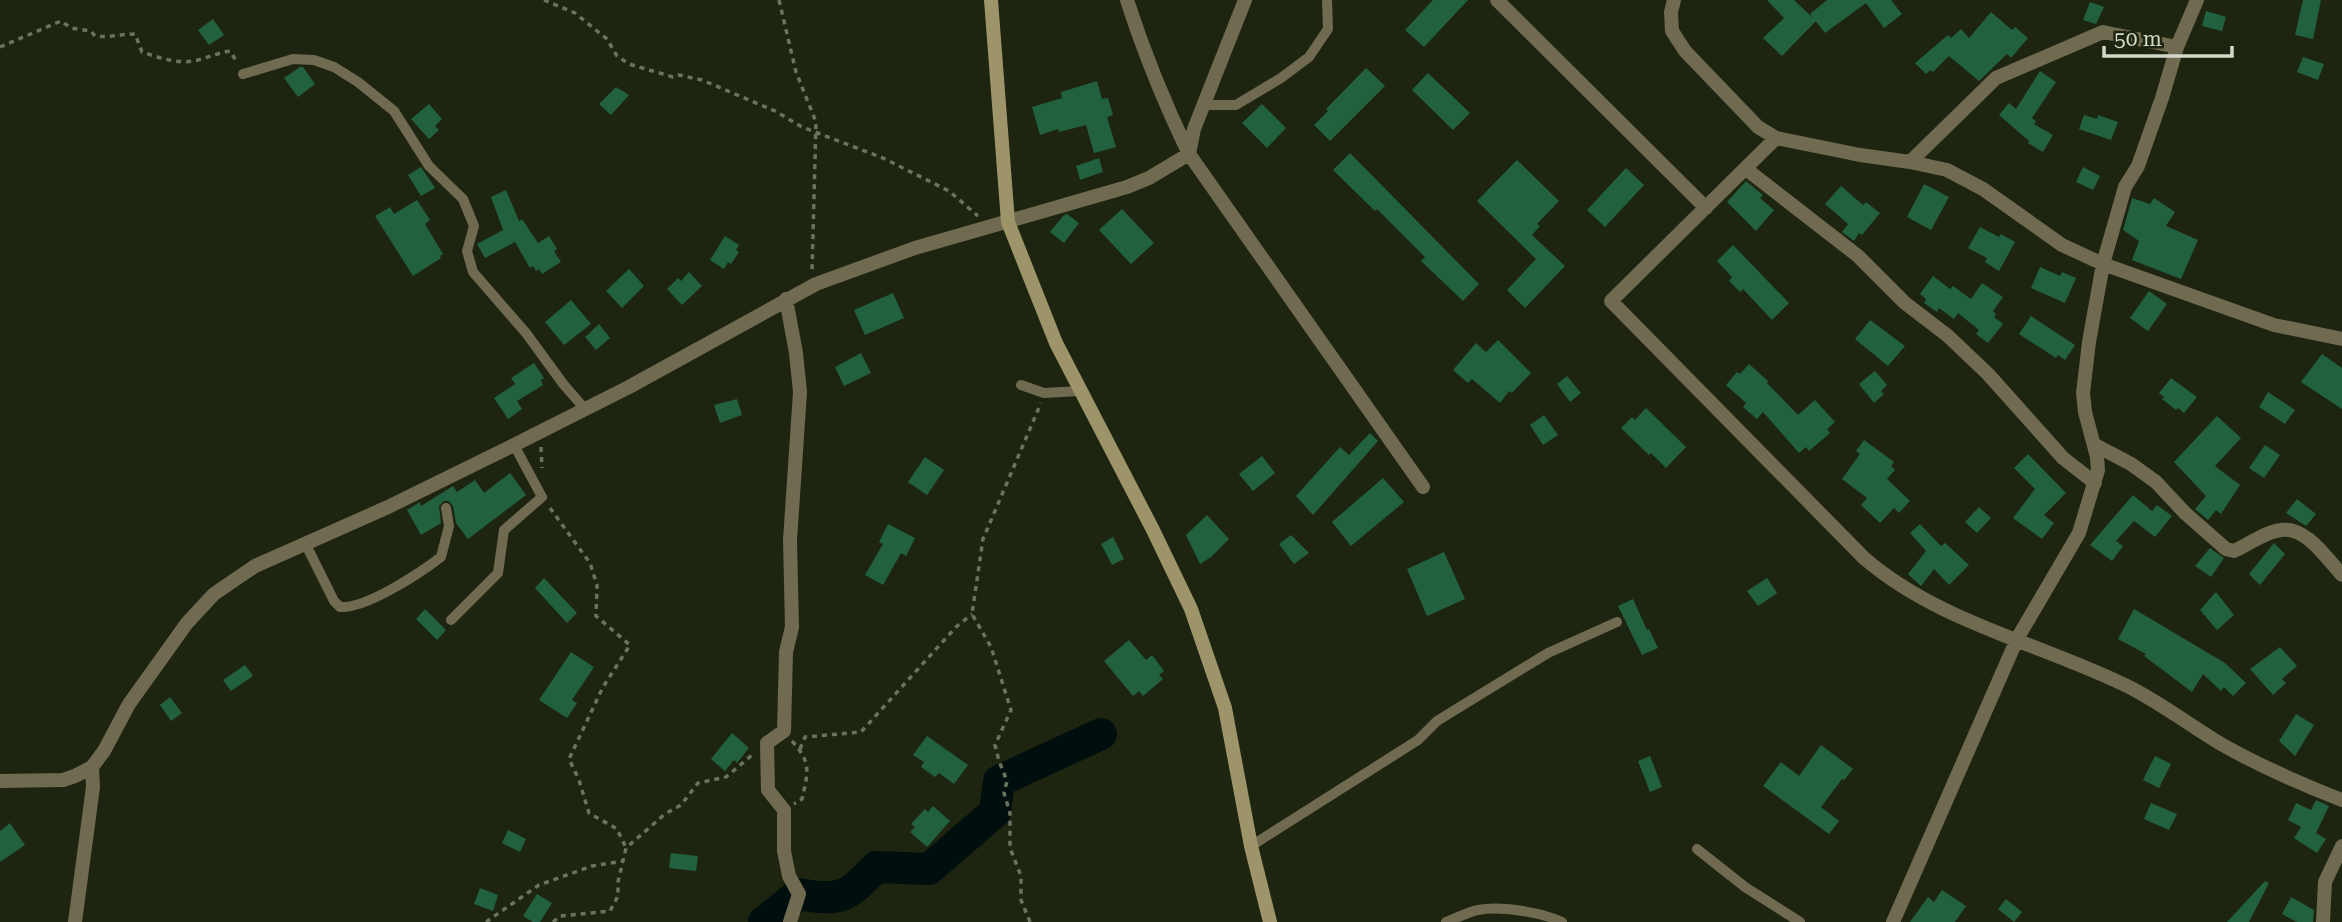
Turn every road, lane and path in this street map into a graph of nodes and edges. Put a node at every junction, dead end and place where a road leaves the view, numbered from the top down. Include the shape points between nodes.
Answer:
1 (544, 0) edge
2 (779, 0) edge
3 (991, 0) edge
4 (1127, 0) edge
5 (1245, 0) edge
6 (1327, 0) edge
7 (1497, 0) edge
8 (1674, 0) edge
9 (2197, 0) edge
10 (0, 47) edge
11 (2177, 47) junction
12 (243, 74) joint
13 (1203, 106) junction
14 (817, 133) junction
15 (1776, 138) junction
16 (1189, 154) junction
17 (1910, 162) junction
18 (1746, 169) junction
19 (1706, 208) junction
20 (1008, 222) junction
21 (990, 226) junction
22 (2103, 264) junction
23 (816, 284) junction
24 (786, 299) junction
25 (2342, 339) edge
26 (1021, 385) dead end
27 (1080, 391) junction
28 (1044, 393) junction
29 (585, 409) junction
30 (538, 432) junction
31 (514, 445) junction
32 (2095, 445) junction
33 (2095, 483) junction
34 (1423, 487) dead end
35 (542, 497) junction
36 (446, 508) dead end
37 (305, 542) junction
38 (2342, 575) edge
39 (972, 614) junction
40 (451, 620) dead end
41 (1617, 622) dead end
42 (2017, 639) junction
43 (784, 731) junction
44 (767, 743) junction
45 (800, 749) junction
46 (92, 767) junction
47 (0, 781) edge
48 (2342, 800) edge
49 (784, 810) junction
50 (1251, 846) junction
51 (2342, 846) edge
52 (626, 848) junction
53 (1697, 849) dead end
54 (623, 861) junction
55 (75, 922) edge
56 (486, 922) edge
57 (553, 922) edge
58 (790, 922) edge
59 (1030, 922) edge
60 (1270, 922) edge
61 (1446, 922) edge
62 (1562, 922) edge
63 (1800, 922) edge
64 (1893, 922) edge
65 (2323, 922) edge

1 - 14 path via 575,13 629,64 702,80
2 - 14 path
3 - 20 street
4 - 16 street via 1165,104
5 - 13 street
6 - 13 lane via 1328,29 1309,57 1236,105
7 - 19 street
8 - 15 street via 1672,31 1685,51 1758,127
9 - 11 street
10 - 12 path via 61,21 95,36 135,34 142,52 171,62 196,61 230,51
11 - 17 street via 2102,32 1996,78
11 - 22 street via 2142,157 2120,202
12 - 29 lane via 293,59 314,60 350,77 394,111 429,166 463,199 474,226 467,251 473,272
13 - 16 street
14 - 21 path via 883,158 949,191
14 - 23 path via 811,241
15 - 17 street
15 - 18 street
16 - 20 street via 1127,187
16 - 34 street
17 - 22 street via 1947,170 1983,189 2062,245
18 - 19 street
18 - 33 street via 1858,256 1905,303 1948,336 2063,458
19 - 42 street via 1611,301 1888,579 1947,611
20 - 21 street
20 - 27 street
21 - 23 street
22 - 25 street via 2274,325
22 - 32 street via 2083,393
23 - 24 street
24 - 29 street
24 - 43 street via 800,392
26 - 28 lane
27 - 28 lane
27 - 50 street via 1191,609 1225,708
28 - 39 path via 983,539
29 - 30 street
30 - 31 street
30 - 35 path
31 - 35 lane
31 - 37 street
32 - 33 street
32 - 38 street via 2156,482 2227,549 2234,551 2280,530 2294,530
33 - 42 street via 2079,533
35 - 40 lane via 504,530 498,573
35 - 52 path via 590,563 597,585 596,615 630,645 603,687 569,759 589,813 617,829
36 - 37 lane via 449,526 441,557 349,608 334,601
37 - 46 street via 254,566 214,594 172,644
39 - 45 path via 861,732 805,737
39 - 59 path via 991,647 1011,710 995,745 1007,781 1004,793 1010,813 1010,848
41 - 50 lane via 1537,660
42 - 48 street via 2131,688 2257,763
42 - 64 street
43 - 44 street
43 - 45 path
44 - 49 street via 768,790
44 - 52 path via 726,777 698,783 681,804
45 - 49 path via 809,769 802,799
46 - 47 street via 63,780
46 - 55 street
49 - 58 street via 784,851 789,876 799,894
50 - 60 street
51 - 65 street via 2325,882
52 - 54 path
53 - 63 lane
54 - 56 path via 539,884
54 - 57 path via 618,896 610,911 560,916
61 - 62 lane via 1494,909

